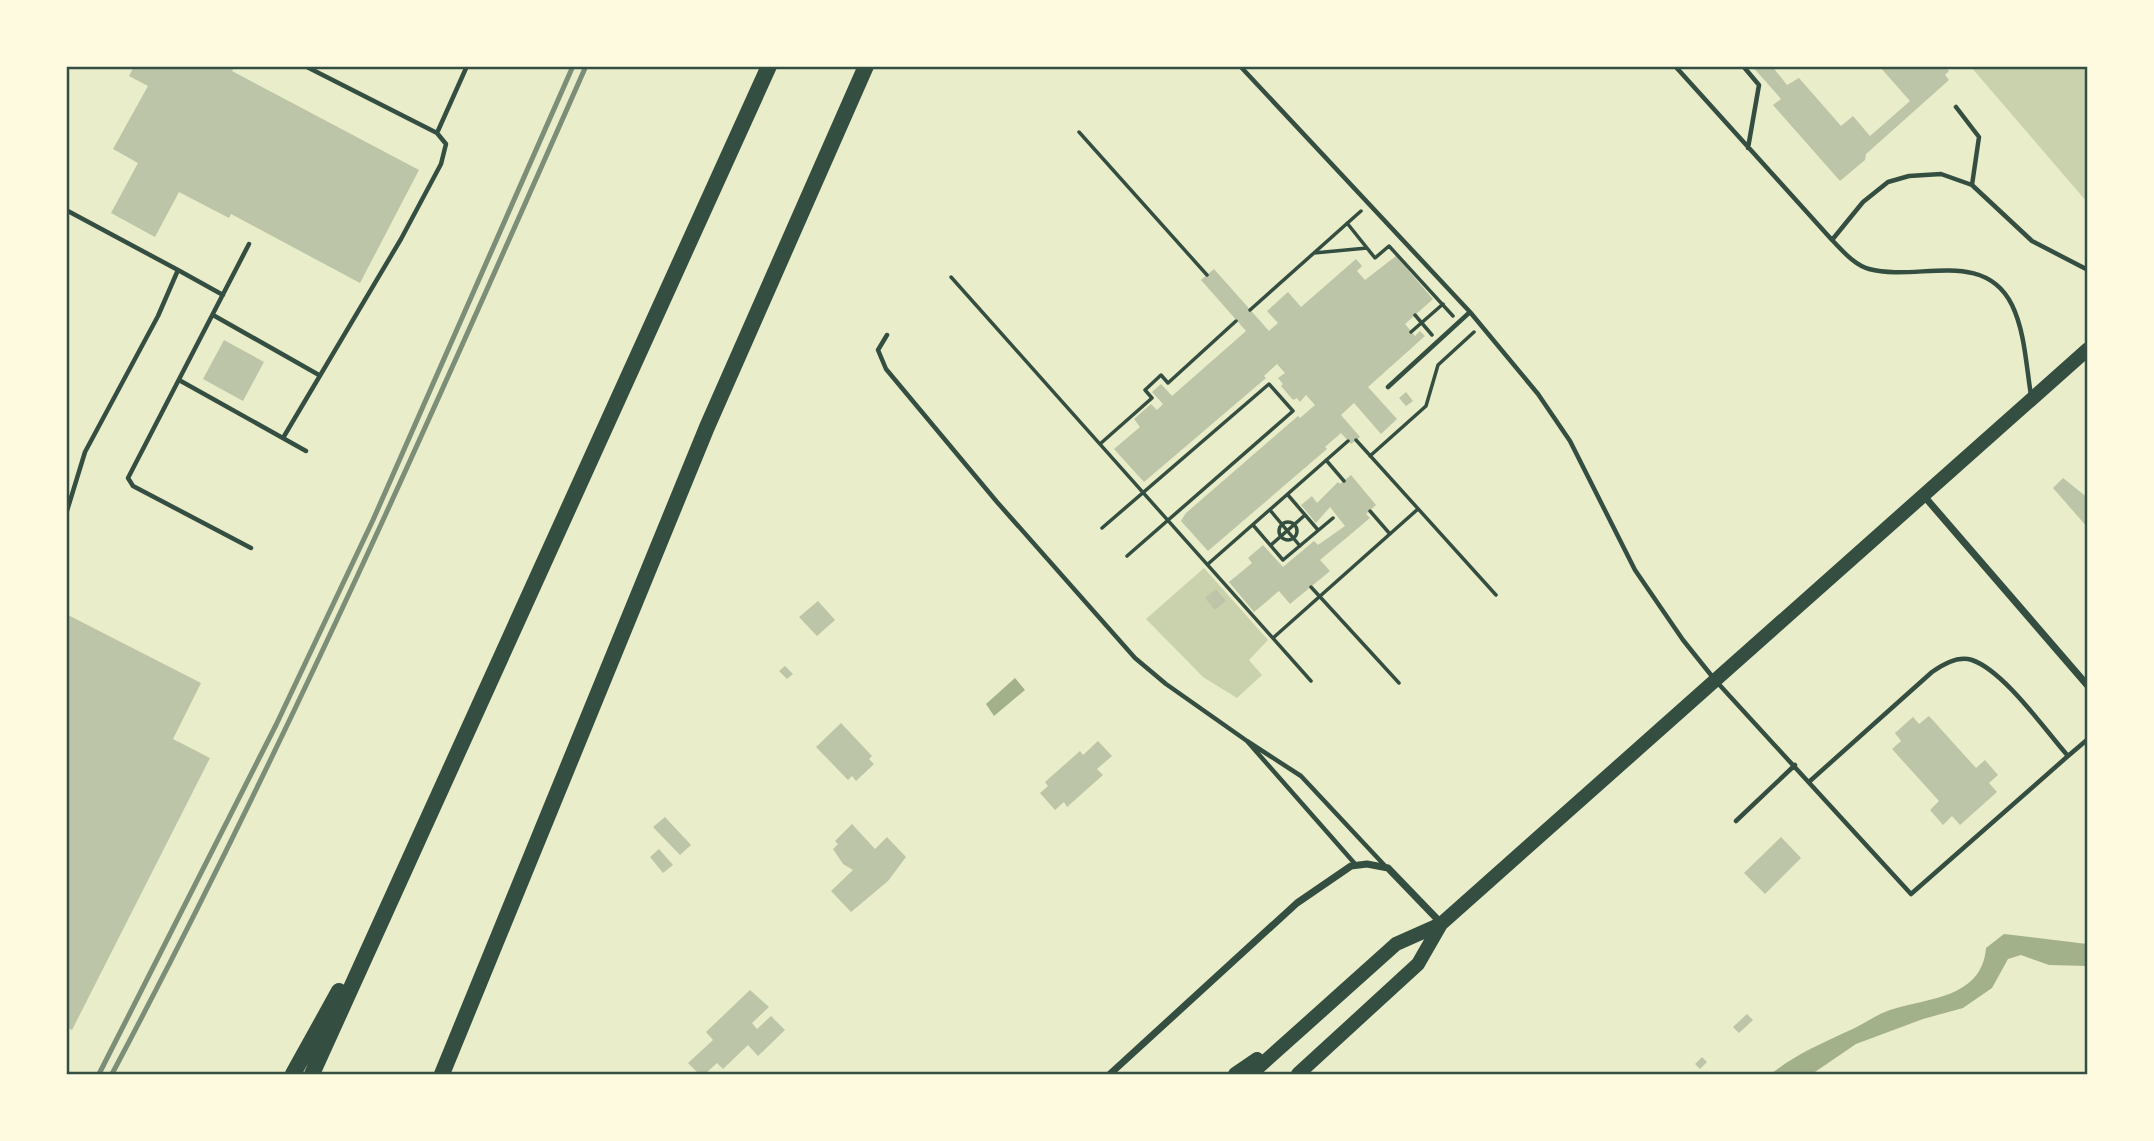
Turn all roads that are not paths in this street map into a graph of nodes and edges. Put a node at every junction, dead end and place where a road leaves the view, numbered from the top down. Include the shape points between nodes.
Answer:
1 (304, 66) edge
2 (467, 66) edge
3 (769, 66) edge
4 (866, 66) edge
5 (1240, 66) edge
6 (1675, 66) edge
7 (1743, 66) edge
8 (1956, 107) dead end
9 (437, 133) junction
10 (1748, 149) junction
11 (1972, 185) junction
12 (66, 210) edge
13 (1832, 240) junction
14 (249, 244) dead end
15 (177, 270) junction
16 (2088, 270) edge
17 (223, 295) junction
18 (1470, 312) junction
19 (213, 315) junction
20 (887, 335) dead end
21 (2088, 349) edge
22 (319, 375) junction
23 (179, 380) junction
24 (1388, 387) dead end
25 (2032, 399) junction
26 (283, 438) junction
27 (306, 450) dead end
28 (1924, 496) junction
29 (66, 514) edge
30 (251, 548) dead end
31 (1715, 680) junction
32 (2088, 686) edge
33 (2088, 739) edge
34 (1247, 741) junction
35 (2068, 756) junction
36 (1796, 765) junction
37 (1810, 781) junction
38 (1736, 821) dead end
39 (1356, 865) junction
40 (1388, 868) junction
41 (395, 891) junction
42 (1441, 924) junction
43 (1302, 1029) junction
44 (293, 1074) edge
45 (312, 1074) edge
46 (442, 1074) edge
47 (1110, 1074) edge
48 (1234, 1074) edge
49 (1251, 1074) edge
50 (1300, 1074) edge

1 - 9 lane
2 - 9 lane
3 - 41 highway
4 - 46 highway via 707,427
5 - 18 lane
6 - 10 lane
7 - 10 lane via 1759,85
8 - 11 lane via 1979,137
9 - 22 lane via 446,145 441,164
10 - 13 lane
11 - 13 lane via 1941,174 1894,180 1863,202
11 - 16 lane via 2032,240
12 - 15 lane
13 - 25 lane via 1868,269 1969,272 1995,283 2018,323
14 - 17 lane
15 - 17 lane
15 - 29 lane via 158,316 85,452
17 - 19 lane
18 - 24 lane
18 - 31 lane via 1566,434 1635,570
19 - 22 lane
19 - 23 lane
20 - 34 lane via 878,350 886,369 996,502 1149,671
21 - 25 main road
22 - 26 lane
23 - 26 lane
23 - 30 lane via 128,478 133,486
25 - 28 main road
26 - 27 lane
28 - 31 main road
28 - 32 street
31 - 36 lane
31 - 42 main road
33 - 35 lane
34 - 39 lane
34 - 40 lane via 1301,776
35 - 37 lane via 1992,672 1963,658 1932,672
35 - 37 lane via 1911,894
36 - 37 lane
36 - 38 lane
39 - 40 street
39 - 47 street via 1297,903
40 - 42 street
41 - 44 highway
41 - 45 highway
42 - 43 main road via 1396,944
42 - 50 main road via 1419,964
43 - 48 main road
43 - 49 main road

